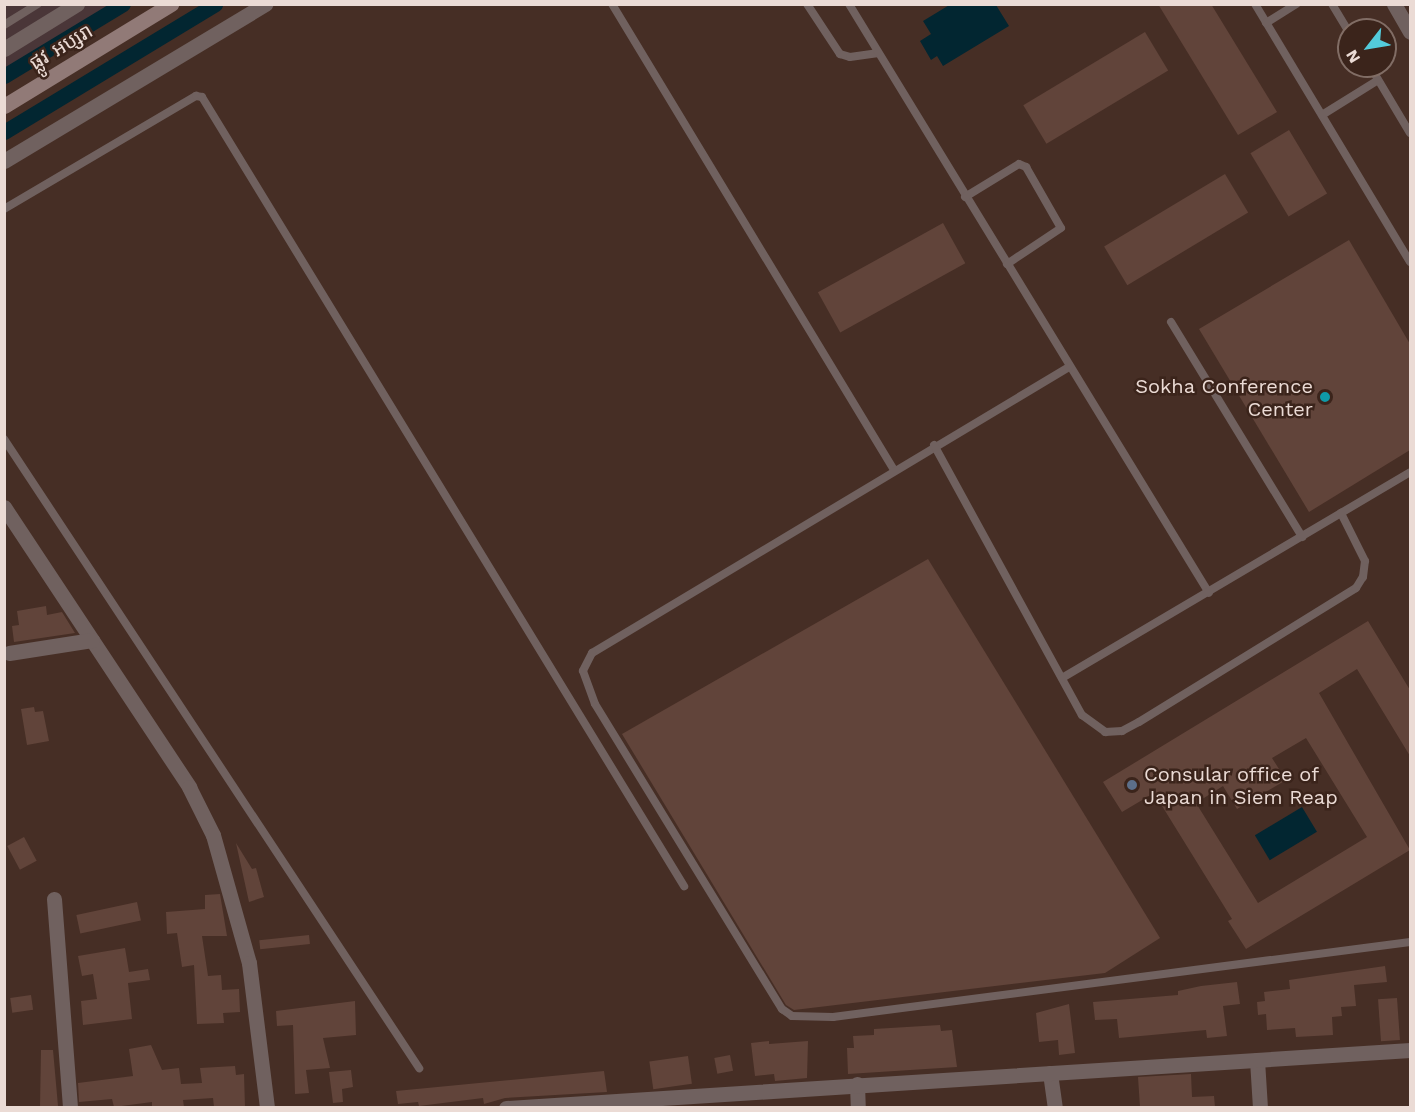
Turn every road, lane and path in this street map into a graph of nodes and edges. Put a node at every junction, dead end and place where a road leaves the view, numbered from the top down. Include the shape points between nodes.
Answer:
1 (38, 4) edge
2 (76, 4) edge
3 (171, 4) edge
4 (265, 4) edge
5 (612, 4) edge
6 (807, 4) edge
7 (849, 4) edge
8 (1255, 4) edge
9 (1296, 4) edge
10 (1332, 4) edge
11 (1394, 4) edge
12 (1340, 18) edge
13 (1266, 23) junction
14 (4, 25) edge
15 (1410, 33) edge
16 (4, 49) edge
17 (877, 53) junction
18 (1378, 80) joint
19 (4, 106) edge
20 (1322, 115) junction
21 (1410, 133) edge
22 (4, 160) edge
23 (965, 197) junction
24 (4, 209) edge
25 (1410, 262) edge
26 (1006, 264) junction
27 (1171, 322) dead end
28 (1069, 367) junction
29 (4, 439) edge
30 (934, 445) junction
31 (894, 470) junction
32 (1410, 472) edge
33 (4, 507) edge
34 (1341, 513) junction
35 (1302, 537) junction
36 (1209, 593) junction
37 (93, 640) junction
38 (9, 653) dead end
39 (1062, 678) junction
40 (684, 886) dead end
41 (54, 899) dead end
42 (1410, 942) edge
43 (1410, 1050) edge
44 (1257, 1060) junction
45 (419, 1068) dead end
46 (1050, 1072) junction
47 (857, 1084) junction
48 (656, 1104) edge
49 (70, 1107) edge
50 (267, 1107) edge
51 (506, 1107) edge
52 (858, 1107) edge
53 (1055, 1107) edge
54 (1260, 1107) edge

1 - 14 lane
2 - 16 street
3 - 19 street, ផ្លូវ អប្សរា
4 - 22 street
5 - 31 lane
6 - 17 lane via 840,54 850,57
7 - 17 lane
8 - 13 lane
9 - 13 lane
10 - 12 lane
11 - 15 street
13 - 20 lane
17 - 23 lane
18 - 20 lane
18 - 21 lane
20 - 25 lane
23 - 26 lane
23 - 26 lane via 1019,164 1026,167 1061,228
24 - 40 lane via 196,96 202,97
26 - 28 lane
27 - 35 lane
28 - 30 lane
28 - 36 lane
29 - 45 lane
30 - 31 lane
30 - 39 lane
31 - 42 lane via 592,653 583,671 595,704 787,1013 809,1018 833,1017
32 - 34 lane
33 - 37 street
34 - 35 lane
34 - 39 lane via 1365,561 1363,577 1356,588 1139,722 1122,731 1105,732 1094,726 1082,715
35 - 36 lane
36 - 39 lane
37 - 38 street
37 - 50 street via 189,787 213,835 249,963
41 - 49 street
43 - 44 street
44 - 46 street
44 - 54 street
46 - 47 street
46 - 53 street
47 - 48 street
47 - 52 street
48 - 51 street

